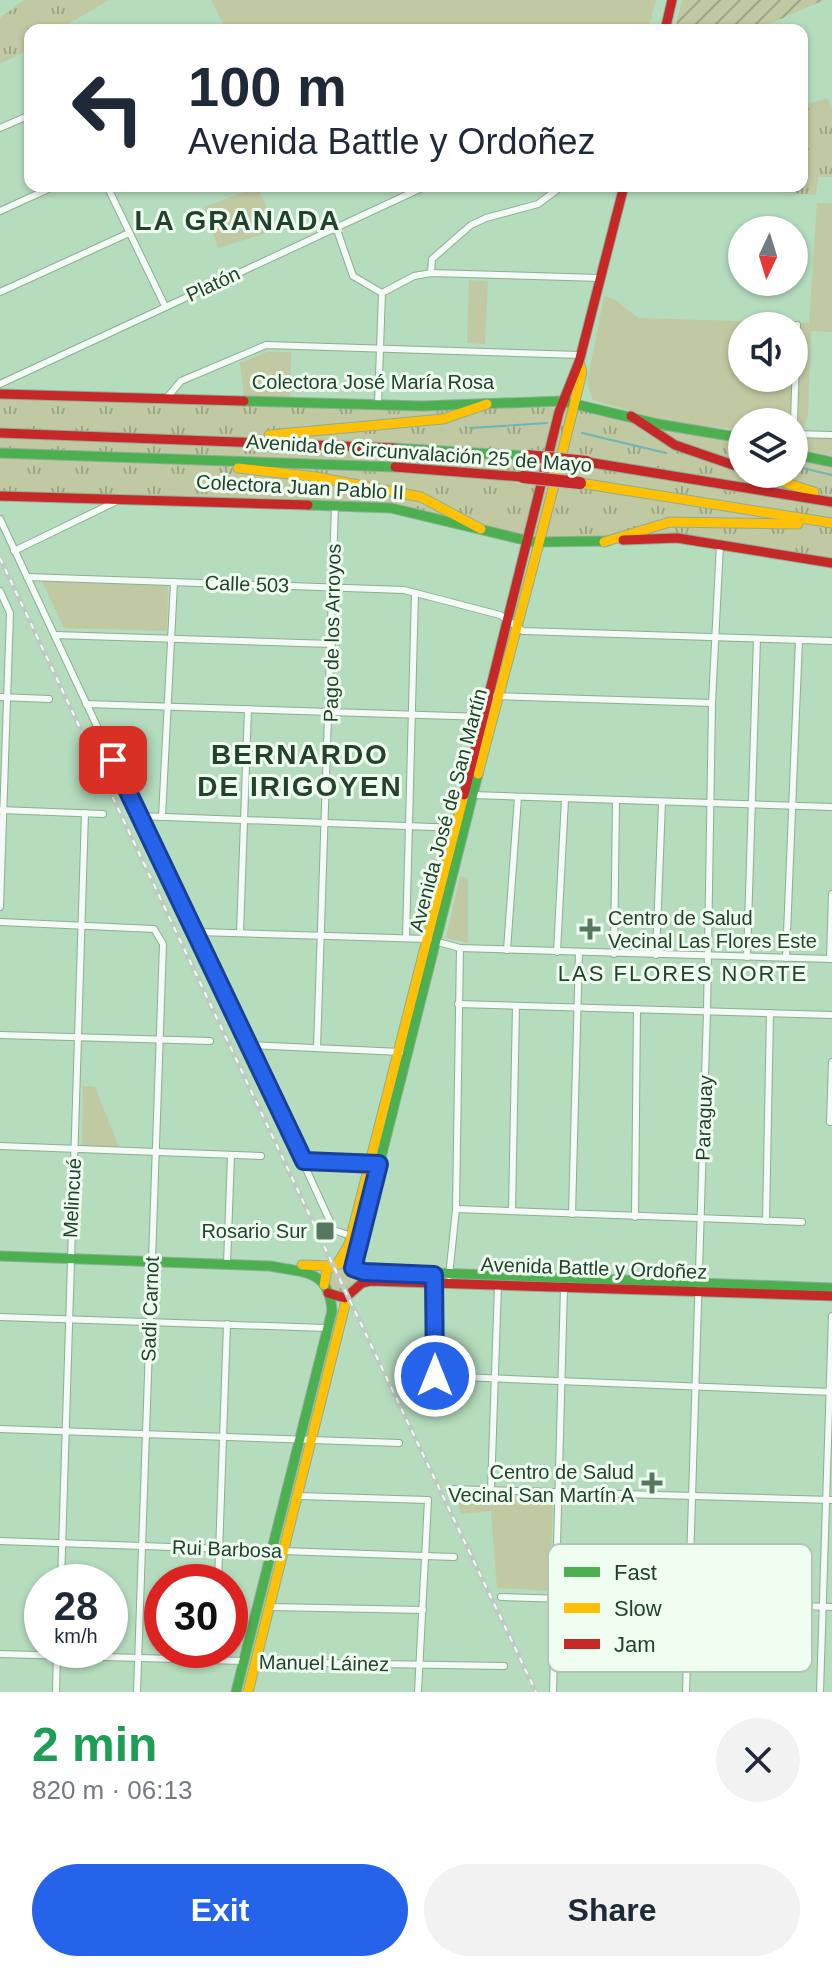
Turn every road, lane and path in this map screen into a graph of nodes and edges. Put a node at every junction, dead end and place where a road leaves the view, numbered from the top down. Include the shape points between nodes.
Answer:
1 (672, 0) edge
2 (666, 24) edge
3 (24, 118) edge
4 (0, 128) edge
5 (42, 192) edge
6 (110, 192) edge
7 (413, 192) edge
8 (554, 192) edge
9 (622, 192) edge
10 (0, 211) edge
11 (336, 227) junction
12 (129, 233) junction
13 (431, 273) junction
14 (600, 278) junction
15 (0, 292) edge
16 (382, 293) junction
17 (165, 306) junction
18 (379, 348) junction
19 (580, 359) junction
20 (0, 384) edge
21 (0, 394) edge
22 (165, 400) junction
23 (568, 402) junction
24 (378, 404) junction
25 (487, 404) junction
26 (631, 416) junction
27 (0, 433) edge
28 (728, 433) edge
29 (808, 434) edge
30 (832, 435) edge
31 (206, 440) junction
32 (0, 453) edge
33 (132, 456) junction
34 (808, 457) edge
35 (832, 462) edge
36 (728, 463) edge
37 (798, 488) edge
38 (0, 496) edge
39 (120, 500) junction
40 (832, 500) edge
41 (335, 505) junction
42 (0, 519) edge
43 (832, 524) edge
44 (481, 529) junction
45 (526, 540) junction
46 (604, 542) junction
47 (541, 543) junction
48 (720, 544) junction
49 (14, 551) junction
50 (832, 563) edge
51 (27, 577) junction
52 (174, 582) junction
53 (333, 587) junction
54 (0, 591) edge
55 (415, 593) junction
56 (512, 625) junction
57 (55, 635) junction
58 (714, 638) junction
59 (170, 639) junction
60 (757, 639) junction
61 (799, 640) junction
62 (832, 641) edge
63 (332, 644) junction
64 (494, 696) junction
65 (4, 698) edge
66 (49, 699) dead end
67 (712, 703) junction
68 (86, 704) junction
69 (166, 707) junction
70 (248, 709) junction
71 (331, 712) junction
72 (410, 715) junction
73 (484, 717) junction
74 (468, 795) junction
75 (518, 797) junction
76 (565, 799) junction
77 (616, 801) junction
78 (662, 803) junction
79 (711, 804) junction
80 (752, 805) junction
81 (792, 806) junction
82 (832, 807) edge
83 (2, 810) edge
84 (85, 813) junction
85 (103, 814) dead end
86 (139, 816) junction
87 (162, 817) junction
88 (244, 820) junction
89 (326, 823) junction
90 (406, 826) junction
91 (460, 828) junction
92 (832, 894) edge
93 (0, 907) edge
94 (0, 922) edge
95 (81, 926) junction
96 (198, 932) junction
97 (240, 933) junction
98 (322, 936) junction
99 (406, 938) junction
100 (431, 939) junction
101 (460, 948) junction
102 (507, 950) junction
103 (557, 952) junction
104 (579, 952) junction
105 (614, 954) junction
106 (656, 955) junction
107 (709, 957) junction
108 (747, 957) junction
109 (786, 958) junction
110 (831, 959) edge
111 (458, 1004) junction
112 (516, 1006) junction
113 (576, 1008) junction
114 (637, 1009) junction
115 (707, 1012) junction
116 (770, 1013) junction
117 (832, 1015) edge
118 (0, 1035) edge
119 (79, 1037) junction
120 (160, 1039) junction
121 (210, 1041) dead end
122 (249, 1045) junction
123 (317, 1048) junction
124 (404, 1053) junction
125 (832, 1062) edge
126 (830, 1122) edge
127 (0, 1146) edge
128 (74, 1149) junction
129 (156, 1152) junction
130 (231, 1155) junction
131 (261, 1156) dead end
132 (304, 1161) junction
133 (374, 1164) junction
134 (456, 1209) junction
135 (512, 1211) junction
136 (572, 1214) junction
137 (635, 1217) junction
138 (701, 1219) junction
139 (766, 1221) junction
140 (802, 1222) dead end
141 (351, 1236) junction
142 (0, 1256) edge
143 (69, 1259) junction
144 (152, 1261) junction
145 (227, 1264) junction
146 (334, 1265) junction
147 (270, 1266) junction
148 (354, 1269) junction
149 (434, 1279) junction
150 (449, 1279) junction
151 (564, 1283) junction
152 (498, 1285) junction
153 (700, 1288) junction
154 (832, 1288) edge
155 (326, 1289) junction
156 (352, 1293) junction
157 (832, 1296) edge
158 (832, 1316) edge
159 (0, 1317) edge
160 (68, 1320) junction
161 (149, 1322) junction
162 (227, 1324) junction
163 (326, 1328) junction
164 (495, 1378) junction
165 (561, 1381) junction
166 (696, 1386) junction
167 (831, 1392) edge
168 (0, 1429) edge
169 (63, 1431) junction
170 (145, 1435) junction
171 (223, 1437) junction
172 (306, 1439) junction
173 (399, 1443) dead end
174 (449, 1489) dead end
175 (491, 1490) junction
176 (558, 1492) junction
177 (299, 1496) junction
178 (693, 1496) junction
179 (829, 1500) edge
180 (0, 1541) edge
181 (62, 1543) junction
182 (557, 1544) edge
183 (691, 1544) edge
184 (143, 1546) junction
185 (219, 1548) junction
186 (278, 1550) junction
187 (426, 1556) junction
188 (454, 1557) dead end
189 (61, 1564) edge
190 (219, 1564) edge
191 (501, 1597) dead end
192 (548, 1598) edge
193 (270, 1607) junction
194 (812, 1607) edge
195 (823, 1607) junction
196 (832, 1607) edge
197 (423, 1610) junction
198 (0, 1654) edge
199 (24, 1654) edge
200 (128, 1658) edge
201 (139, 1659) junction
202 (144, 1659) edge
203 (250, 1661) junction
204 (420, 1664) junction
205 (504, 1666) dead end
206 (57, 1668) edge
207 (553, 1672) edge
208 (687, 1672) edge
209 (56, 1692) edge
210 (137, 1692) edge
211 (236, 1692) edge
212 (248, 1692) edge
213 (418, 1692) edge
214 (553, 1692) edge
215 (686, 1692) edge
216 (820, 1692) edge

1 - 2 main road
3 - 4 street
5 - 10 street
6 - 12 street
7 - 11 street, Platón
8 - 13 street via 538,204 471,225 432,259
9 - 14 main road, Avenida José de San Martín
11 - 16 street via 353,276
11 - 17 street, Platón
12 - 15 street
12 - 17 street
13 - 14 street
13 - 16 street
14 - 19 main road, Avenida José de San Martín
16 - 18 street
17 - 20 street, Platón
18 - 19 street
18 - 22 street via 266,345 181,381
18 - 24 street
19 - 23 main road, Avenida José de San Martín
21 - 22 main road, Colectora José María Rosa
22 - 24 main road, Colectora José María Rosa
23 - 25 main road, Colectora José María Rosa
23 - 26 main road, Colectora José María Rosa
23 - 45 main road, Avenida José de San Martín
23 - 47 main road, Avenida José de San Martín
24 - 25 main road, Colectora José María Rosa
25 - 31 main road via 443,419
26 - 28 main road, Colectora José María Rosa
26 - 36 main road via 675,445
27 - 31 main road, Avenida de Circunvalación 25 de Mayo
29 - 30 street
31 - 40 main road, Avenida de Circunvalación 25 de Mayo, bridge via 527,456
32 - 33 main road, Avenida de Circunvalación 25 de Mayo
33 - 43 main road, Avenida de Circunvalación 25 de Mayo, bridge via 523,477
33 - 44 main road via 396,491 421,497
34 - 35 main road
37 - 40 main road
38 - 39 main road, Colectora Juan Pablo II
39 - 41 main road, Colectora Juan Pablo II
39 - 49 street
41 - 44 main road, Colectora Juan Pablo II via 391,508
41 - 53 street, Pago de los Arroyos
42 - 49 street
43 - 46 main road via 670,522
44 - 45 main road, Colectora Juan Pablo II
45 - 47 main road, Colectora Juan Pablo II
45 - 56 main road, Avenida José de San Martín
46 - 47 main road, Colectora Juan Pablo II
46 - 48 main road, Colectora Juan Pablo II via 677,538
47 - 56 main road, Avenida José de San Martín
48 - 50 main road, Colectora Juan Pablo II
48 - 58 street, Paraguay
49 - 51 street
51 - 52 street, Calle 503
51 - 57 street
52 - 53 street, Calle 503
52 - 59 street
53 - 55 street, Calle 503
53 - 63 street, Pago de los Arroyos
54 - 65 street via 10,613
55 - 56 street, Calle 503 via 500,615
55 - 72 street
56 - 58 street, Calle 503
56 - 64 main road, Avenida José de San Martín
57 - 59 street
57 - 68 street
58 - 60 street, Calle 503
58 - 67 street, Paraguay
59 - 63 street
59 - 69 street
60 - 61 street, Calle 503
60 - 80 street
61 - 62 street, Calle 503
61 - 81 street
63 - 71 street, Pago de los Arroyos
64 - 67 street
64 - 73 main road, Avenida José de San Martín
64 - 74 main road, Avenida José de San Martín
65 - 66 street
65 - 83 street
67 - 79 street, Paraguay
68 - 69 street
68 - 86 street
69 - 70 street
69 - 87 street
70 - 71 street
70 - 88 street
71 - 72 street
71 - 89 street, Pago de los Arroyos
72 - 73 street
72 - 90 street
73 - 74 main road, Avenida José de San Martín
74 - 75 street
74 - 91 main road, Avenida José de San Martín
75 - 76 street
75 - 102 street
76 - 77 street
76 - 103 street
77 - 78 street
77 - 105 street
78 - 79 street
78 - 106 street
79 - 80 street
79 - 107 street, Paraguay
80 - 81 street
80 - 108 street
81 - 82 street
81 - 109 street
83 - 84 street
83 - 93 street
84 - 85 street
84 - 95 street, Melincué
86 - 87 street
86 - 96 street
87 - 88 street
88 - 89 street
88 - 97 street
89 - 90 street
89 - 98 street, Pago de los Arroyos
90 - 91 street
90 - 99 street
91 - 100 main road, Avenida José de San Martín
92 - 110 street
94 - 95 street
95 - 119 street, Melincué
95 - 120 street, Sadi Carnot via 159,933 164,952
96 - 97 street
96 - 122 street
97 - 98 street
98 - 99 street
98 - 123 street, Pago de los Arroyos
99 - 100 street
100 - 101 street
100 - 124 main road, Avenida José de San Martín
101 - 102 street
101 - 111 street
102 - 103 street
103 - 104 street
104 - 105 street
104 - 113 street
105 - 106 street
106 - 107 street
107 - 108 street
107 - 115 street, Paraguay
108 - 109 street
109 - 110 street
111 - 112 street
111 - 134 street
112 - 113 street
112 - 135 street
113 - 114 street
113 - 136 street
114 - 115 street
114 - 137 street
115 - 116 street
115 - 138 street, Paraguay
116 - 117 street
116 - 139 street
118 - 119 street
119 - 120 street
119 - 128 street, Melincué
120 - 121 street
120 - 129 street, Sadi Carnot
122 - 123 street
122 - 132 street
123 - 124 street
124 - 133 main road, Avenida José de San Martín
125 - 126 street
127 - 128 street
128 - 129 street
128 - 143 street, Melincué
129 - 130 street
129 - 144 street, Sadi Carnot
130 - 131 street
130 - 145 street
132 - 133 street
132 - 141 street via 334,1230
133 - 141 main road, Avenida José de San Martín
133 - 148 main road, Avenida José de San Martín
134 - 135 street
134 - 150 street
135 - 136 street
136 - 137 street
137 - 138 street
138 - 139 street
138 - 153 street, Paraguay
139 - 140 street
141 - 146 main road, Avenida José de San Martín
142 - 143 main road
143 - 144 main road
143 - 160 street, Melincué
144 - 145 main road
144 - 161 street, Sadi Carnot
145 - 147 main road
146 - 147 main road
146 - 148 main road, Avenida Battle y Ordoñez
146 - 155 main road, Avenida José de San Martín via 324,1274
147 - 155 main road via 308,1270
148 - 149 main road, Avenida Battle y Ordoñez
148 - 156 main road
149 - 150 main road, Avenida Battle y Ordoñez
149 - 156 main road, Avenida Battle y Ordoñez via 371,1281
149 - 164 street via 435,1376
150 - 151 main road, Avenida Battle y Ordoñez
150 - 152 main road, Avenida Battle y Ordoñez
151 - 152 main road, Avenida Battle y Ordoñez
151 - 153 main road, Avenida Battle y Ordoñez
151 - 165 street
152 - 164 street
153 - 154 main road, Avenida Battle y Ordoñez
153 - 157 main road, Avenida Battle y Ordoñez
153 - 166 street, Paraguay
155 - 156 main road
155 - 163 main road via 332,1311
156 - 172 main road
158 - 167 street
159 - 160 street
160 - 161 street
160 - 169 street, Melincué
161 - 162 street
161 - 170 street, Sadi Carnot
162 - 163 street
162 - 171 street
163 - 172 main road
164 - 165 street
164 - 175 street
165 - 166 street
165 - 176 street
166 - 167 street
166 - 178 street, Paraguay
167 - 179 street
168 - 169 street
169 - 170 street
169 - 181 street, Melincué
170 - 171 street
170 - 184 street, Sadi Carnot
171 - 172 street
171 - 185 street
172 - 173 street
172 - 177 main road
172 - 186 main road
174 - 175 street
175 - 176 street
176 - 178 street
176 - 182 street
177 - 186 main road
177 - 187 street via 428,1500
178 - 179 street
178 - 183 street, Paraguay
179 - 195 street
180 - 181 street, Rui Barbosa
181 - 184 street, Rui Barbosa
181 - 189 street, Melincué
184 - 185 street, Rui Barbosa
184 - 201 street, Sadi Carnot
185 - 186 street, Rui Barbosa
185 - 190 street
186 - 187 street, Rui Barbosa
186 - 193 main road
186 - 203 main road
187 - 188 street, Rui Barbosa
187 - 197 street
191 - 192 street
193 - 197 street
193 - 203 main road
194 - 195 street
195 - 196 street
195 - 216 street
197 - 204 street
198 - 199 street, Manuel Láinez
200 - 201 street, Manuel Láinez
201 - 202 street, Manuel Láinez
201 - 210 street, Sadi Carnot
203 - 204 street, Manuel Láinez
203 - 211 main road
203 - 212 main road
204 - 205 street, Manuel Láinez
204 - 213 street
206 - 209 street
207 - 214 street
208 - 215 street, Paraguay

